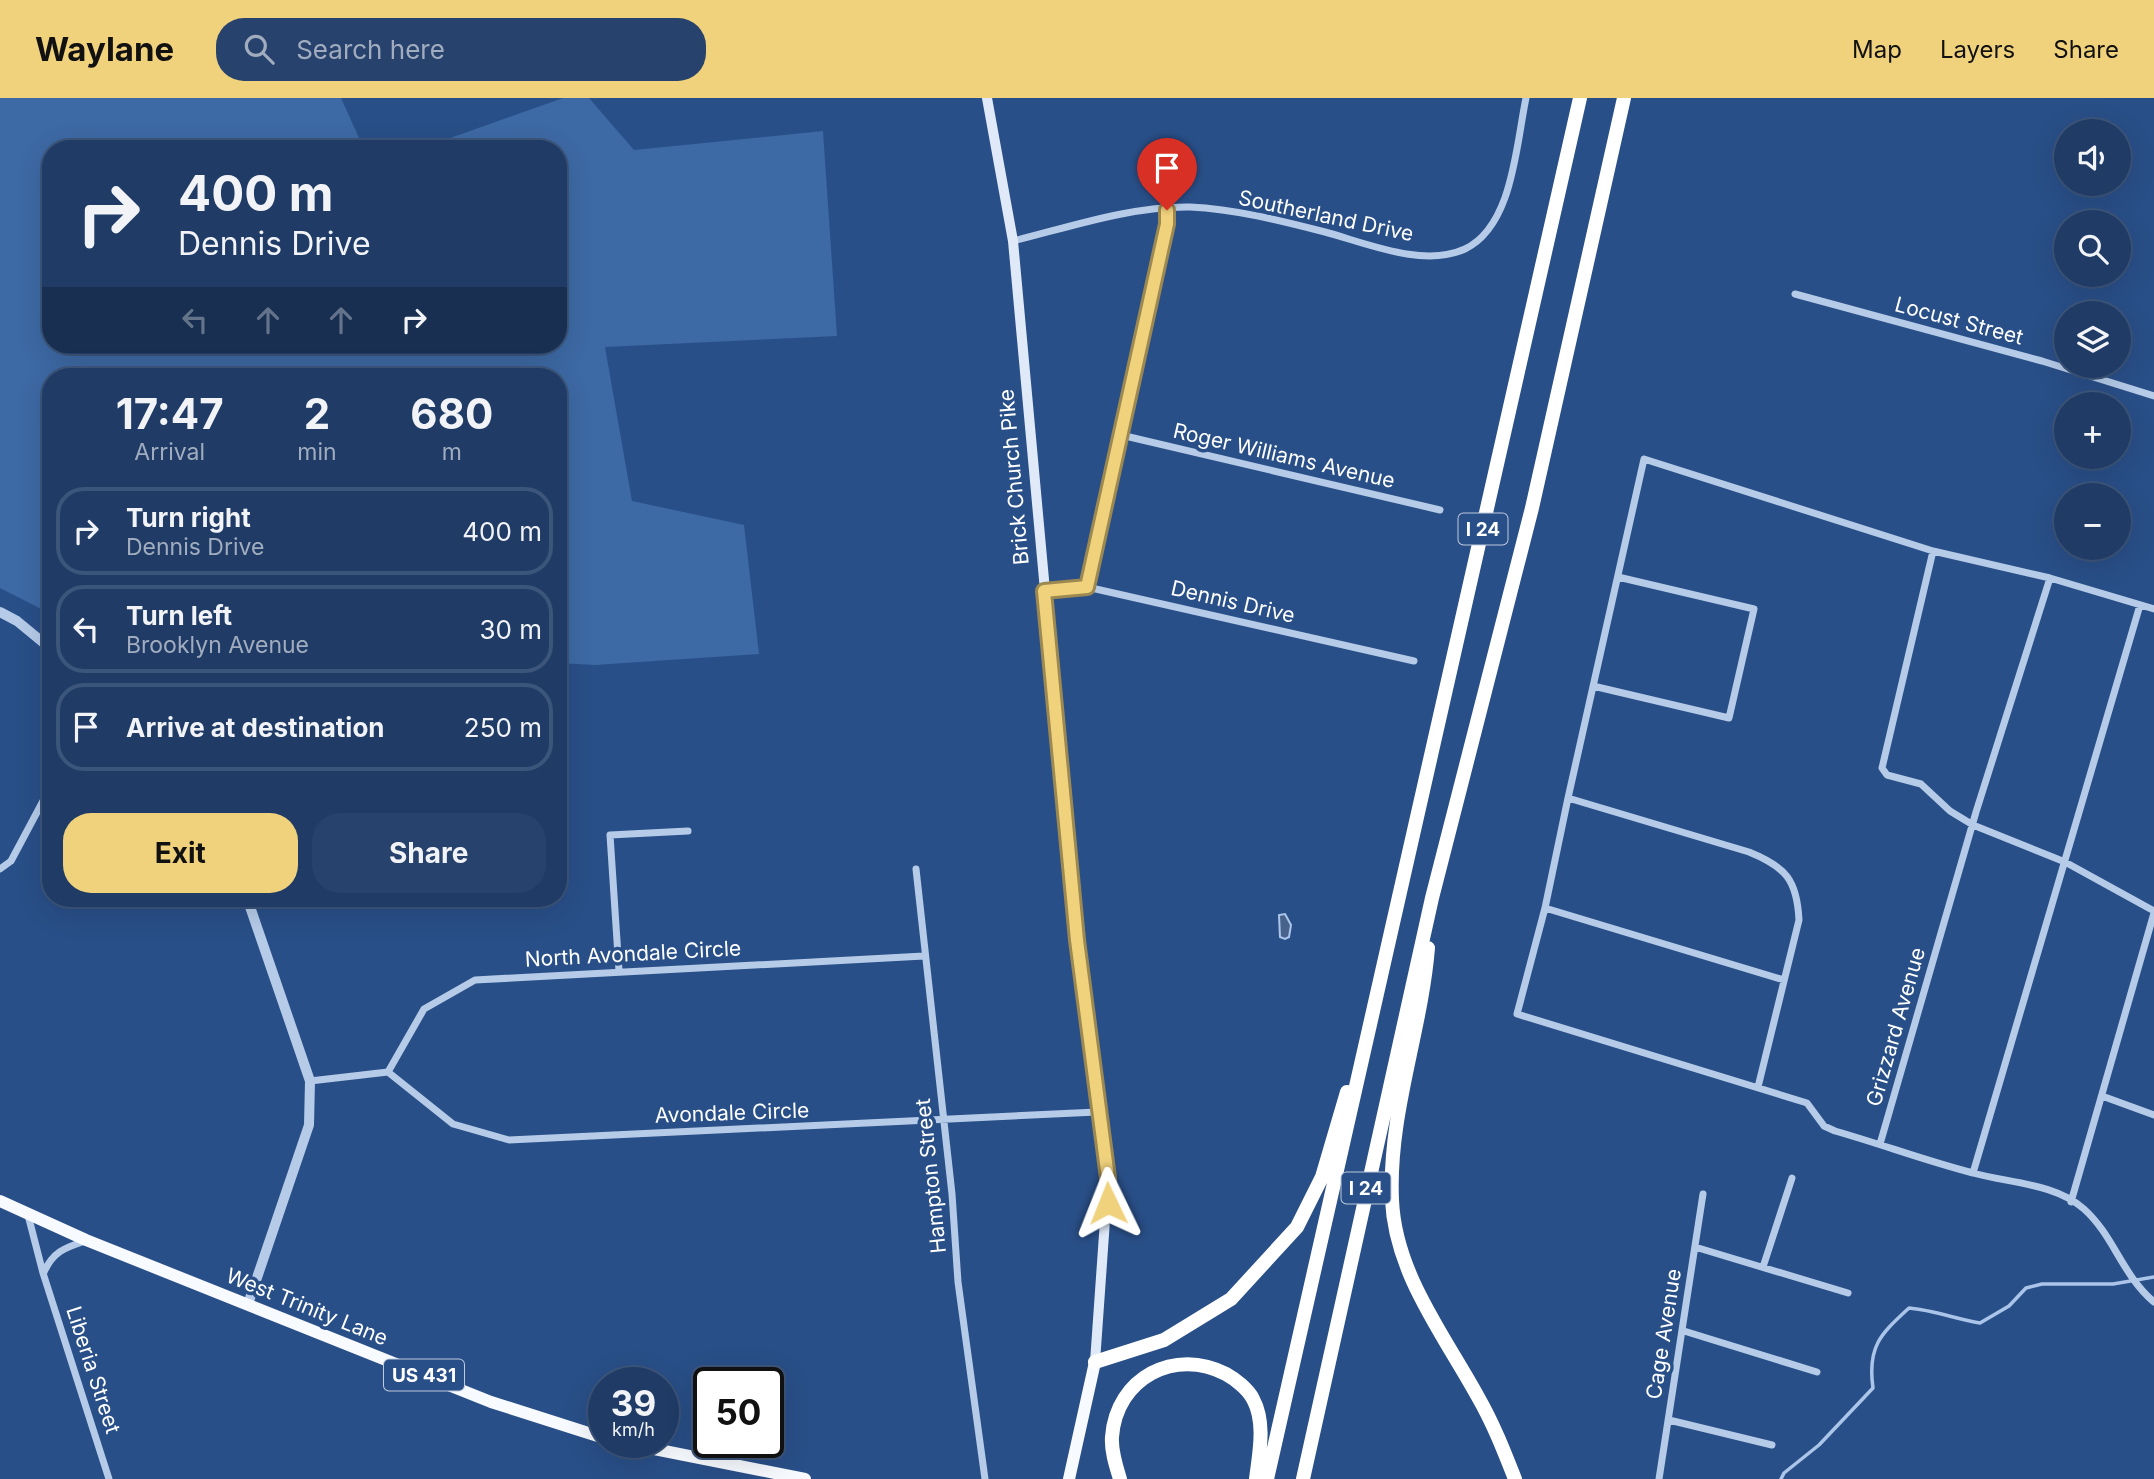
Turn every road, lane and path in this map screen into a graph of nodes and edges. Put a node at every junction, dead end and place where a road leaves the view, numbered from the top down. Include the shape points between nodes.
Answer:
1 (987, 98) edge
2 (1527, 98) edge
3 (1580, 98) edge
4 (1624, 98) edge
5 (1167, 210) junction
6 (1013, 241) junction
7 (1795, 294) dead end
8 (2154, 396) edge
9 (1121, 435) junction
10 (1440, 510) dead end
11 (1933, 551) junction
12 (1618, 577) junction
13 (2050, 578) junction
14 (1087, 587) junction
15 (1044, 591) junction
16 (2140, 605) junction
17 (2154, 609) edge
18 (0, 612) edge
19 (42, 642) edge
20 (1414, 660) dead end
21 (1593, 686) junction
22 (1568, 798) junction
23 (42, 803) edge
24 (1973, 825) junction
25 (688, 831) dead end
26 (2065, 862) junction
27 (0, 869) edge
28 (916, 869) dead end
29 (1432, 898) junction
30 (250, 907) edge
31 (1545, 908) junction
32 (2154, 912) edge
33 (924, 956) junction
34 (1386, 960) junction
35 (619, 971) junction
36 (1784, 980) junction
37 (388, 1072) junction
38 (310, 1081) junction
39 (1758, 1087) junction
40 (2102, 1096) junction
41 (1097, 1112) junction
42 (2154, 1115) edge
43 (944, 1122) junction
44 (1880, 1144) junction
45 (1973, 1173) junction
46 (1792, 1178) dead end
47 (1703, 1194) dead end
48 (0, 1201) edge
49 (2071, 1202) junction
50 (28, 1214) junction
51 (86, 1240) junction
52 (1695, 1247) junction
53 (1763, 1267) junction
54 (43, 1272) junction
55 (1848, 1293) dead end
56 (2154, 1302) edge
57 (248, 1304) junction
58 (1684, 1331) junction
59 (1095, 1362) junction
60 (1817, 1372) dead end
61 (1669, 1420) junction
62 (588, 1433) edge
63 (1772, 1445) dead end
64 (679, 1456) edge
65 (109, 1479) edge
66 (805, 1479) edge
67 (985, 1479) edge
68 (1069, 1479) edge
69 (1120, 1479) edge
70 (1256, 1479) edge
71 (1267, 1479) edge
72 (1303, 1479) edge
73 (1515, 1479) edge
74 (1659, 1479) edge

1 - 6 main road, Brick Church Pike
2 - 5 street, Southerland Drive via 1503,208 1480,238 1445,255 1409,254 1281,221 1189,207
3 - 34 highway, I 24
4 - 29 highway, I 24 via 1532,508
5 - 6 street, Southerland Drive via 1126,214
5 - 9 street
6 - 15 main road, Brick Church Pike
7 - 8 street, Locust Street
9 - 10 street, Roger Williams Avenue
9 - 14 street
11 - 12 street via 1644,459
11 - 13 street
11 - 24 street via 1882,768 1887,775 1921,784
12 - 21 street
12 - 21 street via 1754,609 1729,718
13 - 16 street
13 - 24 street, Grizzard Avenue
14 - 15 street, Dennis Drive
14 - 20 street, Dennis Drive
15 - 41 main road, Brick Church Pike
16 - 17 street
16 - 26 street
18 - 19 street
21 - 22 street
22 - 31 street
22 - 36 street via 1749,852 1781,868 1793,882 1799,920
23 - 27 street via 11,861
24 - 26 street
24 - 44 street, Grizzard Avenue
25 - 35 street via 610,835
26 - 32 street
26 - 45 street
28 - 33 street, Hampton Street
29 - 72 highway, I 24
29 - 73 highway via 1424,989 1396,1121 1392,1202 1413,1281 1485,1408
30 - 38 street
31 - 36 street
31 - 39 street via 1517,1014
32 - 40 street
33 - 35 street, North Avondale Circle
33 - 43 street, Hampton Street
34 - 59 highway via 1322,1177 1297,1227 1231,1299 1164,1340
34 - 71 highway, I 24
35 - 37 street, North Avondale Circle via 475,980 424,1009
36 - 39 street
37 - 38 street
37 - 43 street, Avondale Circle via 453,1124 509,1140
38 - 57 street via 309,1125
39 - 44 street via 1807,1103 1824,1126 1835,1132
40 - 42 street
40 - 49 street
41 - 43 street, Avondale Circle
41 - 59 main road, Brick Church Pike via 1108,1178
43 - 67 street, Hampton Street via 958,1282
44 - 45 street
45 - 49 street via 2045,1189
46 - 53 street
47 - 52 street, Cage Avenue
48 - 50 main road, West Trinity Lane / US 431
49 - 56 street via 2082,1207 2108,1237 2127,1275
50 - 51 main road, West Trinity Lane / US 431
50 - 54 street, Liberia Street
51 - 54 street via 59,1250
51 - 57 main road, West Trinity Lane / US 431
52 - 53 street
52 - 58 street, Cage Avenue
53 - 55 street
54 - 65 street, Liberia Street
57 - 62 main road, West Trinity Lane / US 431 via 491,1402
58 - 60 street
58 - 61 street, Cage Avenue
59 - 68 main road, Brick Church Pike
61 - 63 street
61 - 74 street, Cage Avenue
64 - 66 main road
69 - 70 highway via 1111,1438 1126,1397 1156,1370 1196,1363 1236,1379 1253,1399 1261,1438

